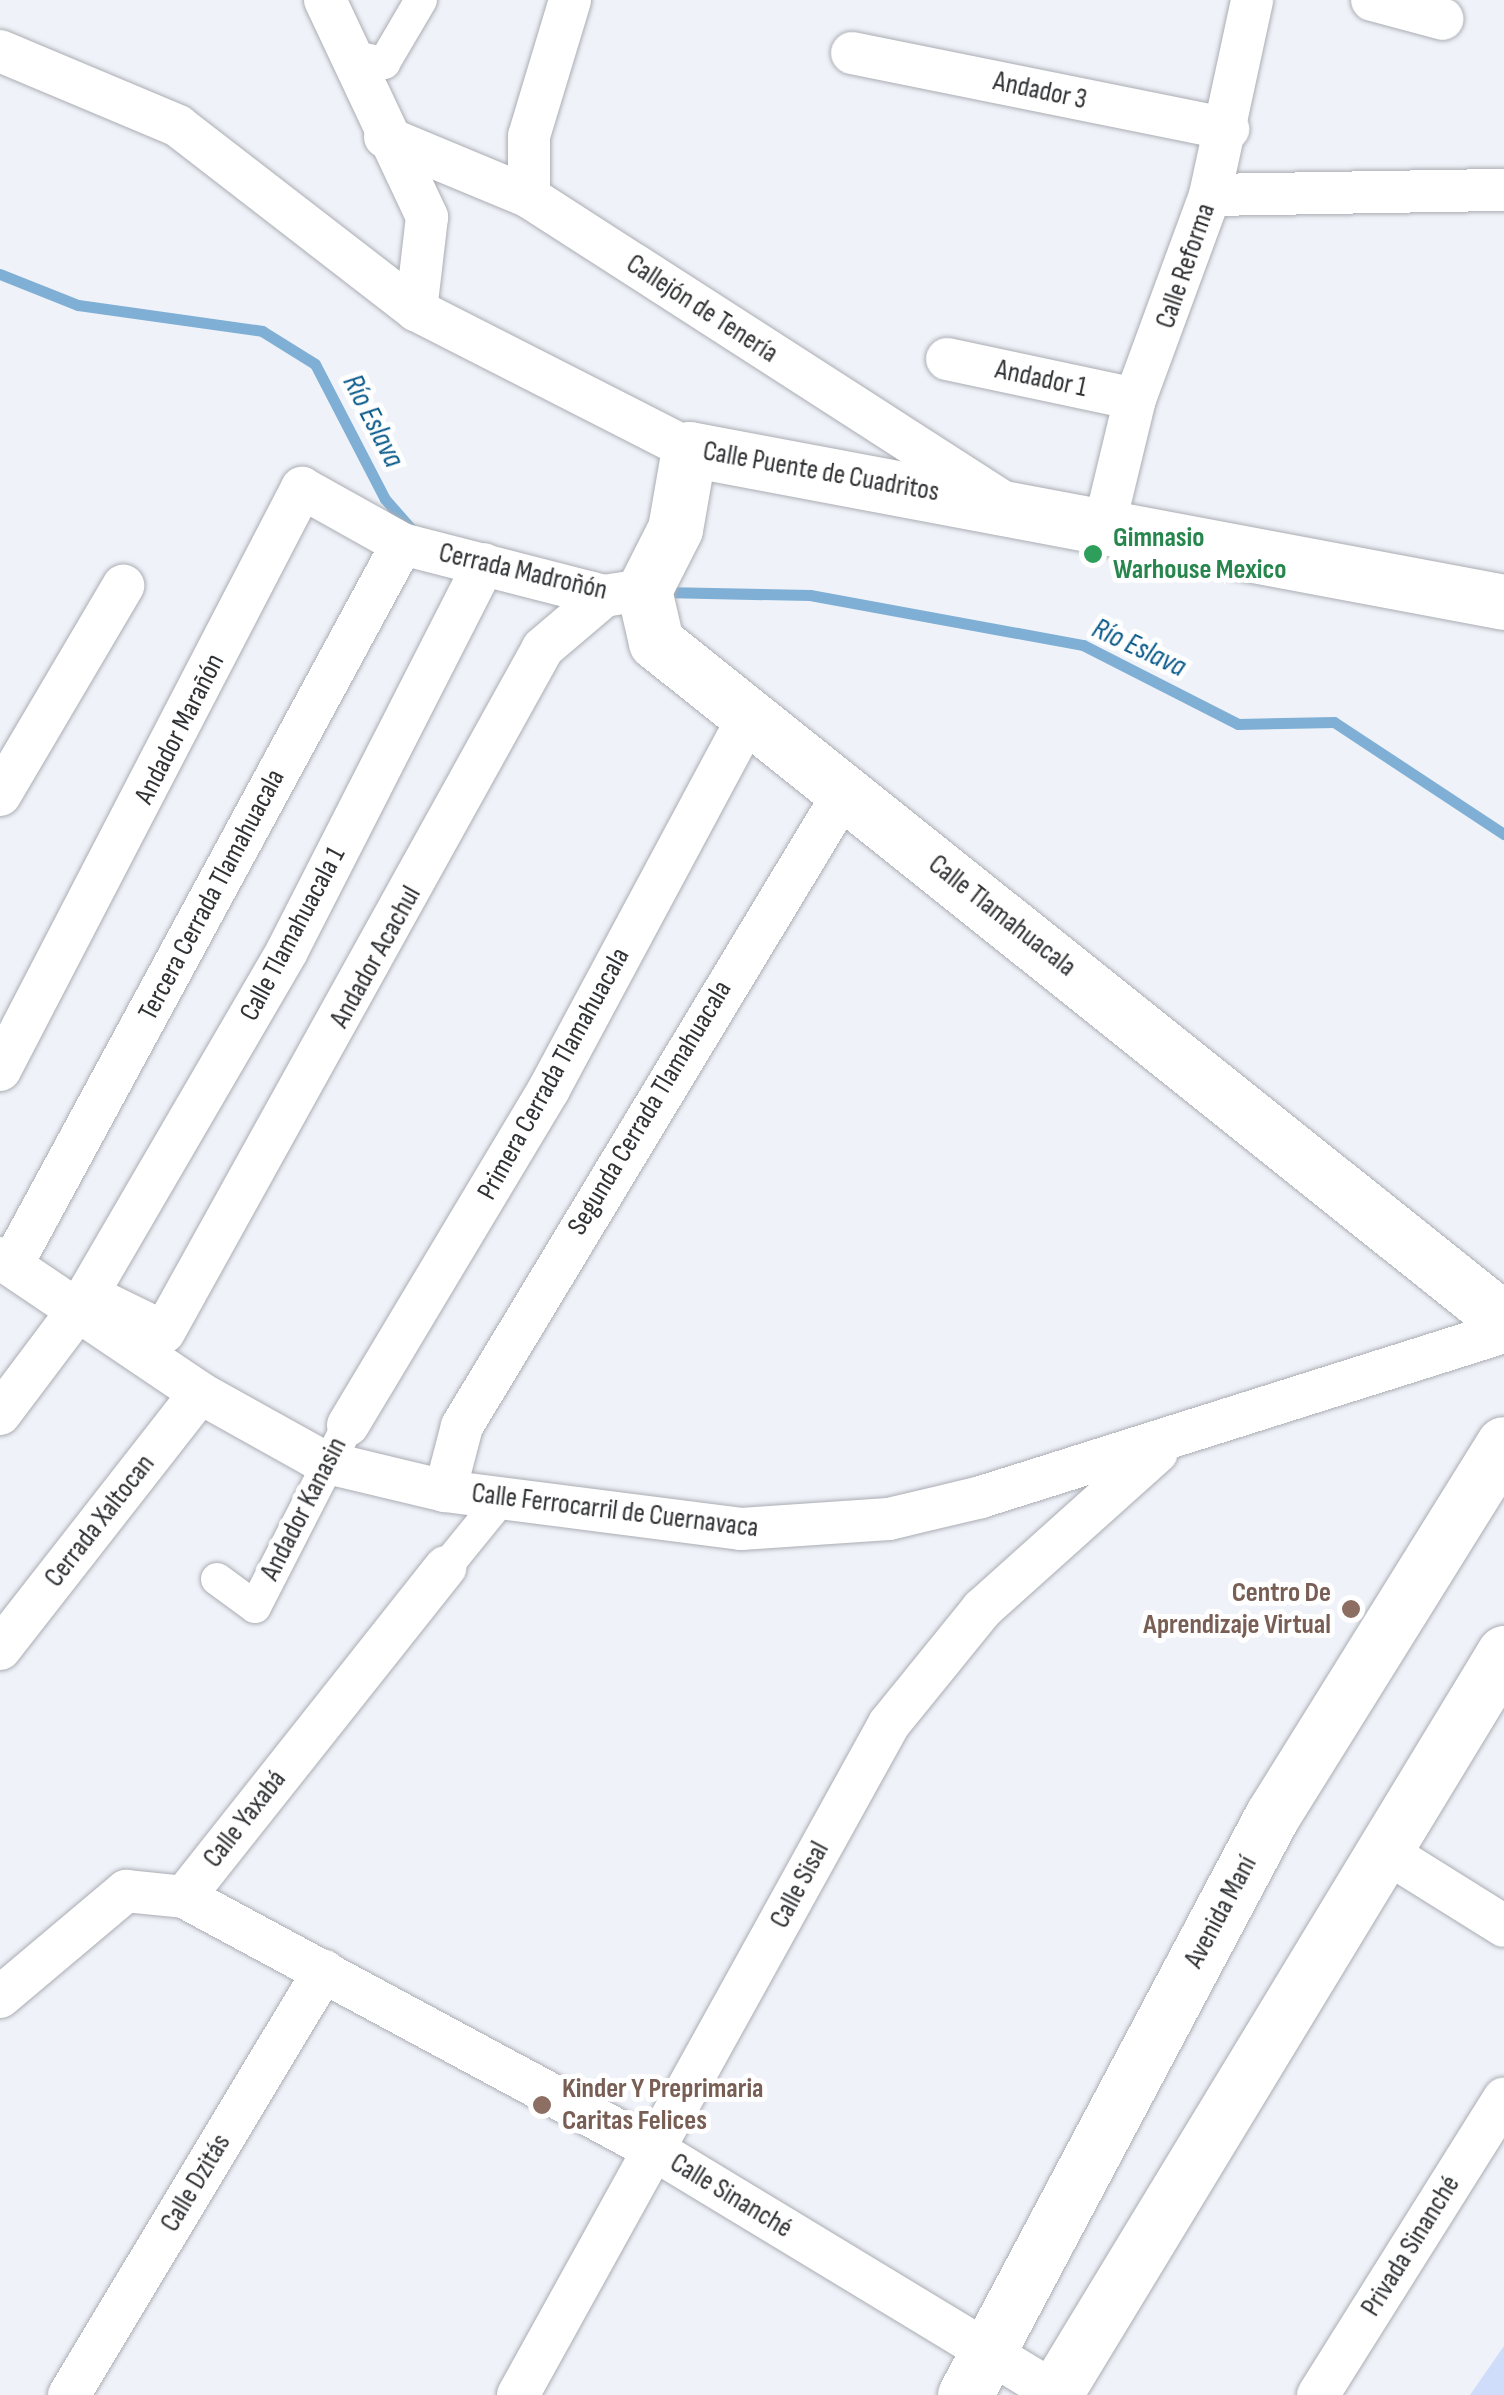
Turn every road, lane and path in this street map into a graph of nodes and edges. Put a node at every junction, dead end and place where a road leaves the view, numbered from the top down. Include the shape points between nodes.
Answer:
1 (325, 0) edge
2 (421, 0) edge
3 (570, 0) edge
4 (1252, 0) edge
5 (1372, 0) edge
6 (1443, 19) dead end
7 (0, 51) edge
8 (852, 53) dead end
9 (354, 56) junction
10 (1228, 129) junction
11 (386, 137) junction
12 (1504, 190) edge
13 (1210, 195) junction
14 (529, 197) junction
15 (416, 310) junction
16 (947, 358) dead end
17 (1135, 399) junction
18 (689, 449) junction
19 (1007, 505) junction
20 (1104, 527) junction
21 (402, 544) junction
22 (484, 564) junction
23 (123, 586) dead end
24 (624, 593) junction
25 (1504, 602) edge
26 (749, 716) junction
27 (844, 793) junction
28 (0, 795) edge
29 (0, 1070) edge
30 (7, 1244) edge
31 (81, 1304) junction
32 (1504, 1320) edge
33 (164, 1332) joint
34 (1504, 1332) edge
35 (200, 1394) junction
36 (0, 1414) edge
37 (348, 1425) joint
38 (1169, 1442) junction
39 (1504, 1444) edge
40 (324, 1462) junction
41 (445, 1490) junction
42 (502, 1498) junction
43 (446, 1566) joint
44 (218, 1579) dead end
45 (0, 1649) edge
46 (1504, 1653) edge
47 (1381, 1849) junction
48 (184, 1896) junction
49 (1504, 1926) edge
50 (324, 1971) junction
51 (0, 1997) edge
52 (1504, 2098) edge
53 (658, 2152) junction
54 (978, 2373) edge
55 (1056, 2394) edge
56 (69, 2395) edge
57 (518, 2395) edge
58 (1318, 2395) edge

1 - 9 street
2 - 9 street via 384,64
3 - 14 street via 529,136
4 - 10 street, Calle Reforma
5 - 6 street
7 - 15 street, Calle Puente de Cuadritos via 178,126
8 - 10 street, Andador 3
9 - 11 street
10 - 13 street, Calle Reforma
11 - 14 street, Callejón de Tenería
11 - 15 street via 427,217
12 - 13 street
13 - 17 street, Calle Reforma
14 - 19 street, Callejón de Tenería
15 - 18 street, Calle Puente de Cuadritos
16 - 17 street, Andador 1
17 - 20 street, Calle Reforma
18 - 19 street, Calle Puente de Cuadritos
18 - 24 street via 675,529
19 - 20 street, Calle Puente de Cuadritos
20 - 25 street, Calle Puente de Cuadritos
21 - 22 street, Cerrada Madroñón
21 - 29 street, Andador Marañón via 302,488
21 - 30 street, Tercera Cerrada Tlamahuacala
22 - 24 street, Cerrada Madroñón
22 - 31 street, Calle Tlamahuacala 1 via 287,951
23 - 28 street
24 - 26 street, Calle Tlamahuacala via 656,642
24 - 33 street, Andador Acachul via 542,648
26 - 27 street, Calle Tlamahuacala
26 - 37 street, Primera Cerrada Tlamahuacala via 550,1089
27 - 32 street, Calle Tlamahuacala
27 - 41 street, Segunda Cerrada Tlamahuacala via 462,1426
30 - 31 street, Calle Ferrocarril de Cuernavaca
31 - 33 street, Calle Ferrocarril de Cuernavaca
31 - 35 street, Calle Ferrocarril de Cuernavaca
31 - 36 street, Calle Tlamahuacala 1
34 - 38 street, Calle Ferrocarril de Cuernavaca
35 - 40 street, Calle Ferrocarril de Cuernavaca
35 - 45 street, Cerrada Xaltocan
37 - 40 street, Andador Kanasin
38 - 42 street, Calle Ferrocarril de Cuernavaca via 889,1519 796,1531
38 - 53 street, Calle Sisal via 982,1609 890,1724
39 - 54 street, Avenida Maní via 1272,1816
40 - 41 street, Calle Ferrocarril de Cuernavaca
40 - 44 street, Andador Kanasin via 255,1606
41 - 42 street, Calle Ferrocarril de Cuernavaca
42 - 43 street
43 - 48 street, Calle Yaxabá
46 - 47 street
47 - 49 street
47 - 55 street
48 - 50 street, Calle Sinanché
48 - 51 street via 126,1891
50 - 53 street, Calle Sinanché
50 - 56 street, Calle Dzitás
52 - 58 street, Privada Sinanché
53 - 54 street, Calle Sinanché
53 - 57 street, Calle Sisal
54 - 55 street, Calle Sinanché

